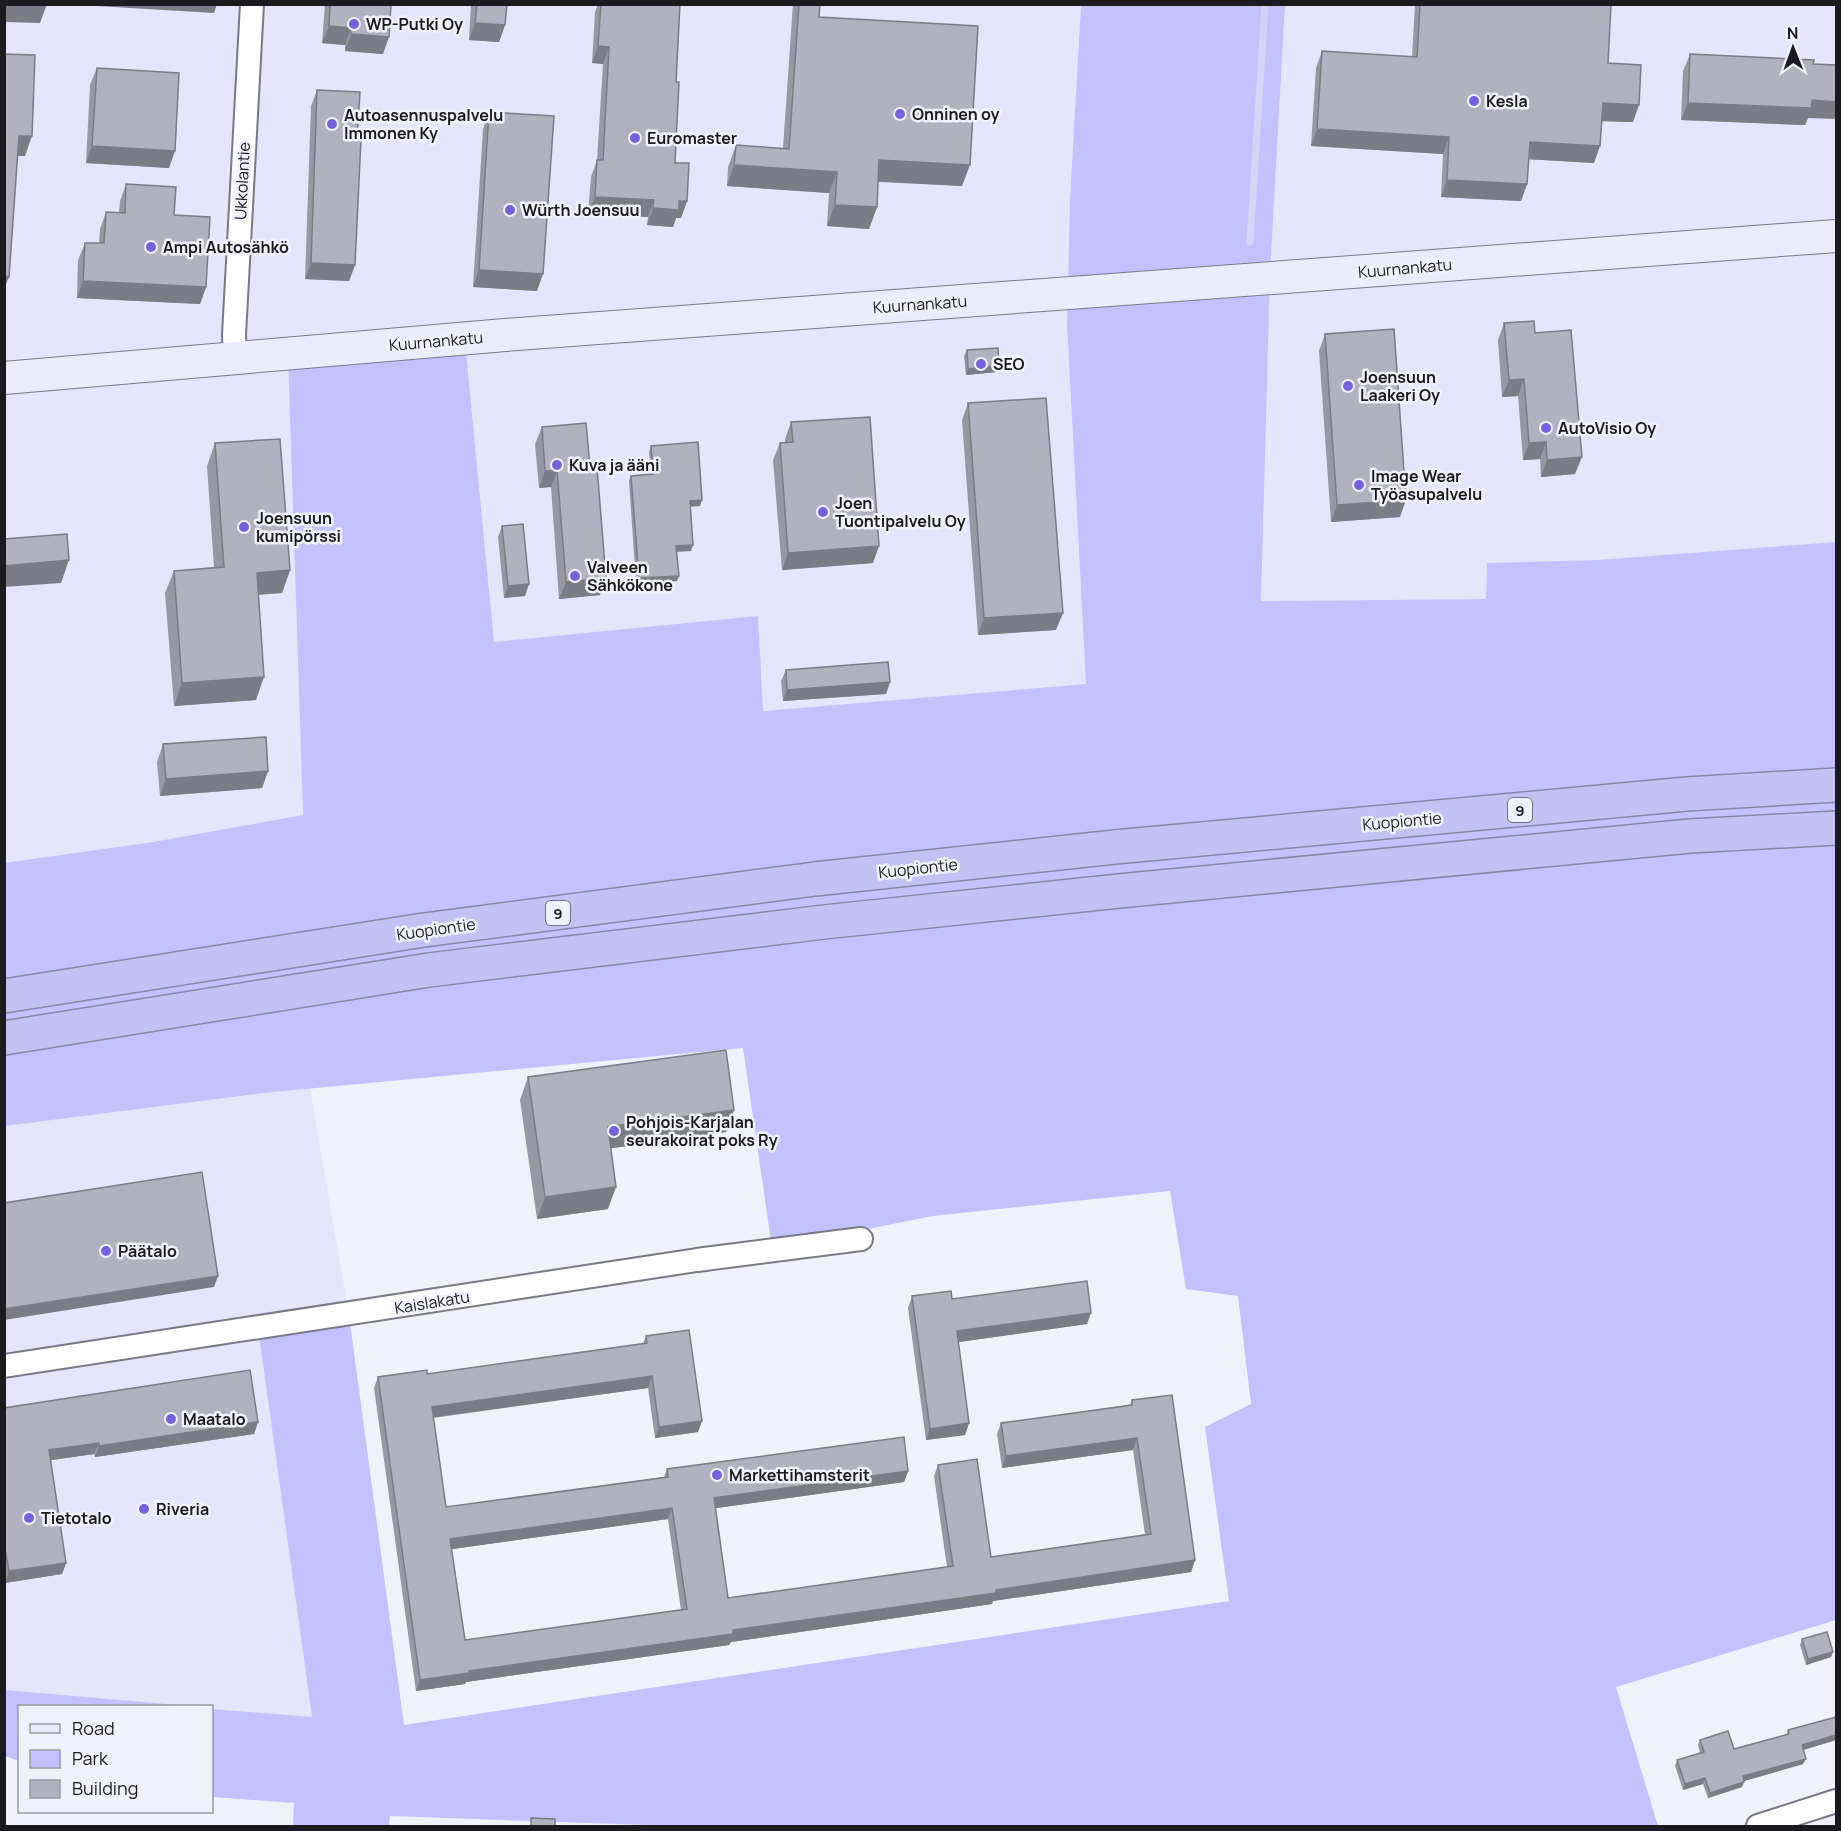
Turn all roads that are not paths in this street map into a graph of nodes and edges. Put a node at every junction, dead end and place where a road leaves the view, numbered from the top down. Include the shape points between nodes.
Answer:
1 (252, 4) edge
2 (1836, 236) edge
3 (235, 358) junction
4 (4, 378) edge
5 (1836, 785) edge
6 (1836, 828) edge
7 (4, 996) edge
8 (4, 1038) edge
9 (861, 1239) dead end
10 (4, 1366) edge
11 (1836, 1801) edge
12 (1758, 1827) edge

1 - 3 street, Ukkolantie
2 - 3 street, Kuurnankatu
3 - 4 street, Kuurnankatu
5 - 7 highway, Kuopiontie / 9 via 1687,794 815,879 423,930
6 - 8 highway via 1690,836 824,922 429,970
9 - 10 street, Kaislakatu via 697,1260
11 - 12 street

